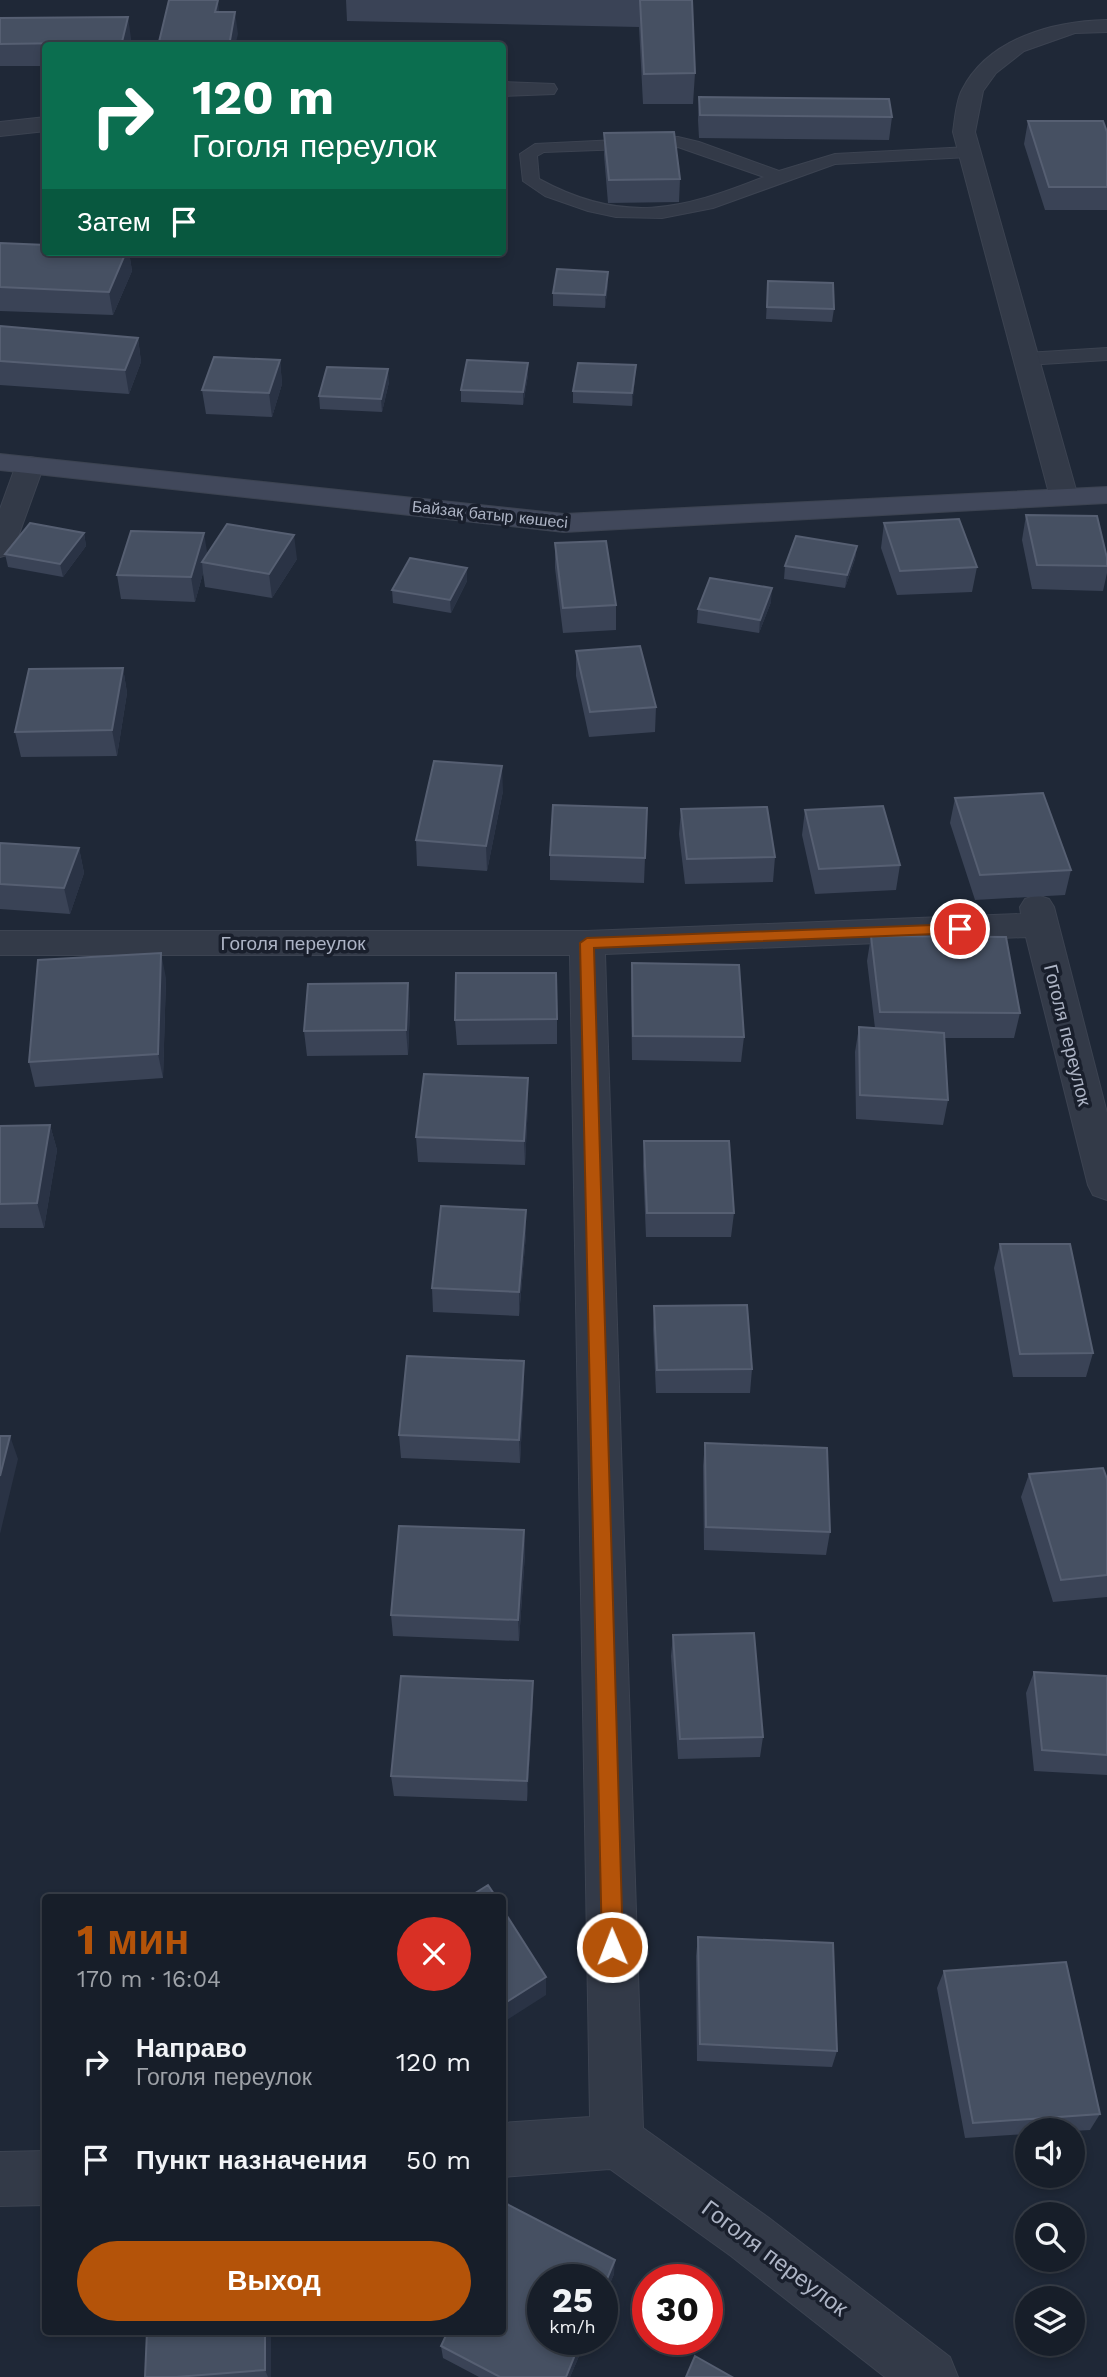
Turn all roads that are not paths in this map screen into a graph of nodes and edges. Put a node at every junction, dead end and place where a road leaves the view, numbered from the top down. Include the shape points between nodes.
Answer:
1 (1107, 26) edge
2 (506, 89) edge
3 (546, 89) dead end
4 (42, 124) edge
5 (0, 129) edge
6 (970, 152) junction
7 (781, 177) junction
8 (1107, 354) edge
9 (1026, 359) junction
10 (0, 462) edge
11 (30, 465) junction
12 (1107, 495) edge
13 (1064, 497) junction
14 (0, 548) edge
15 (0, 943) edge
16 (587, 943) junction
17 (1107, 1185) edge
18 (617, 2143) junction
19 (506, 2150) edge
20 (42, 2178) edge
21 (0, 2179) edge
22 (930, 2377) edge

1 - 6 street via 1072,27 1017,47 988,68 972,91 964,132
2 - 3 street
4 - 5 street
6 - 7 lane via 835,159
6 - 9 street
7 - 7 lane via 682,212 632,214 560,198 540,187 531,181 528,154 541,148 678,142
8 - 9 lane
9 - 13 street
10 - 11 main road, Байзақ батыр көшесі
11 - 13 main road, Байзақ батыр көшесі via 564,523
11 - 14 street
12 - 13 main road, Байзақ батыр көшесі
15 - 16 street, Гоголя переулок
16 - 17 street, Гоголя переулок via 1039,916
16 - 18 street
18 - 19 street
18 - 22 street, Гоголя переулок via 750,2237
20 - 21 street

